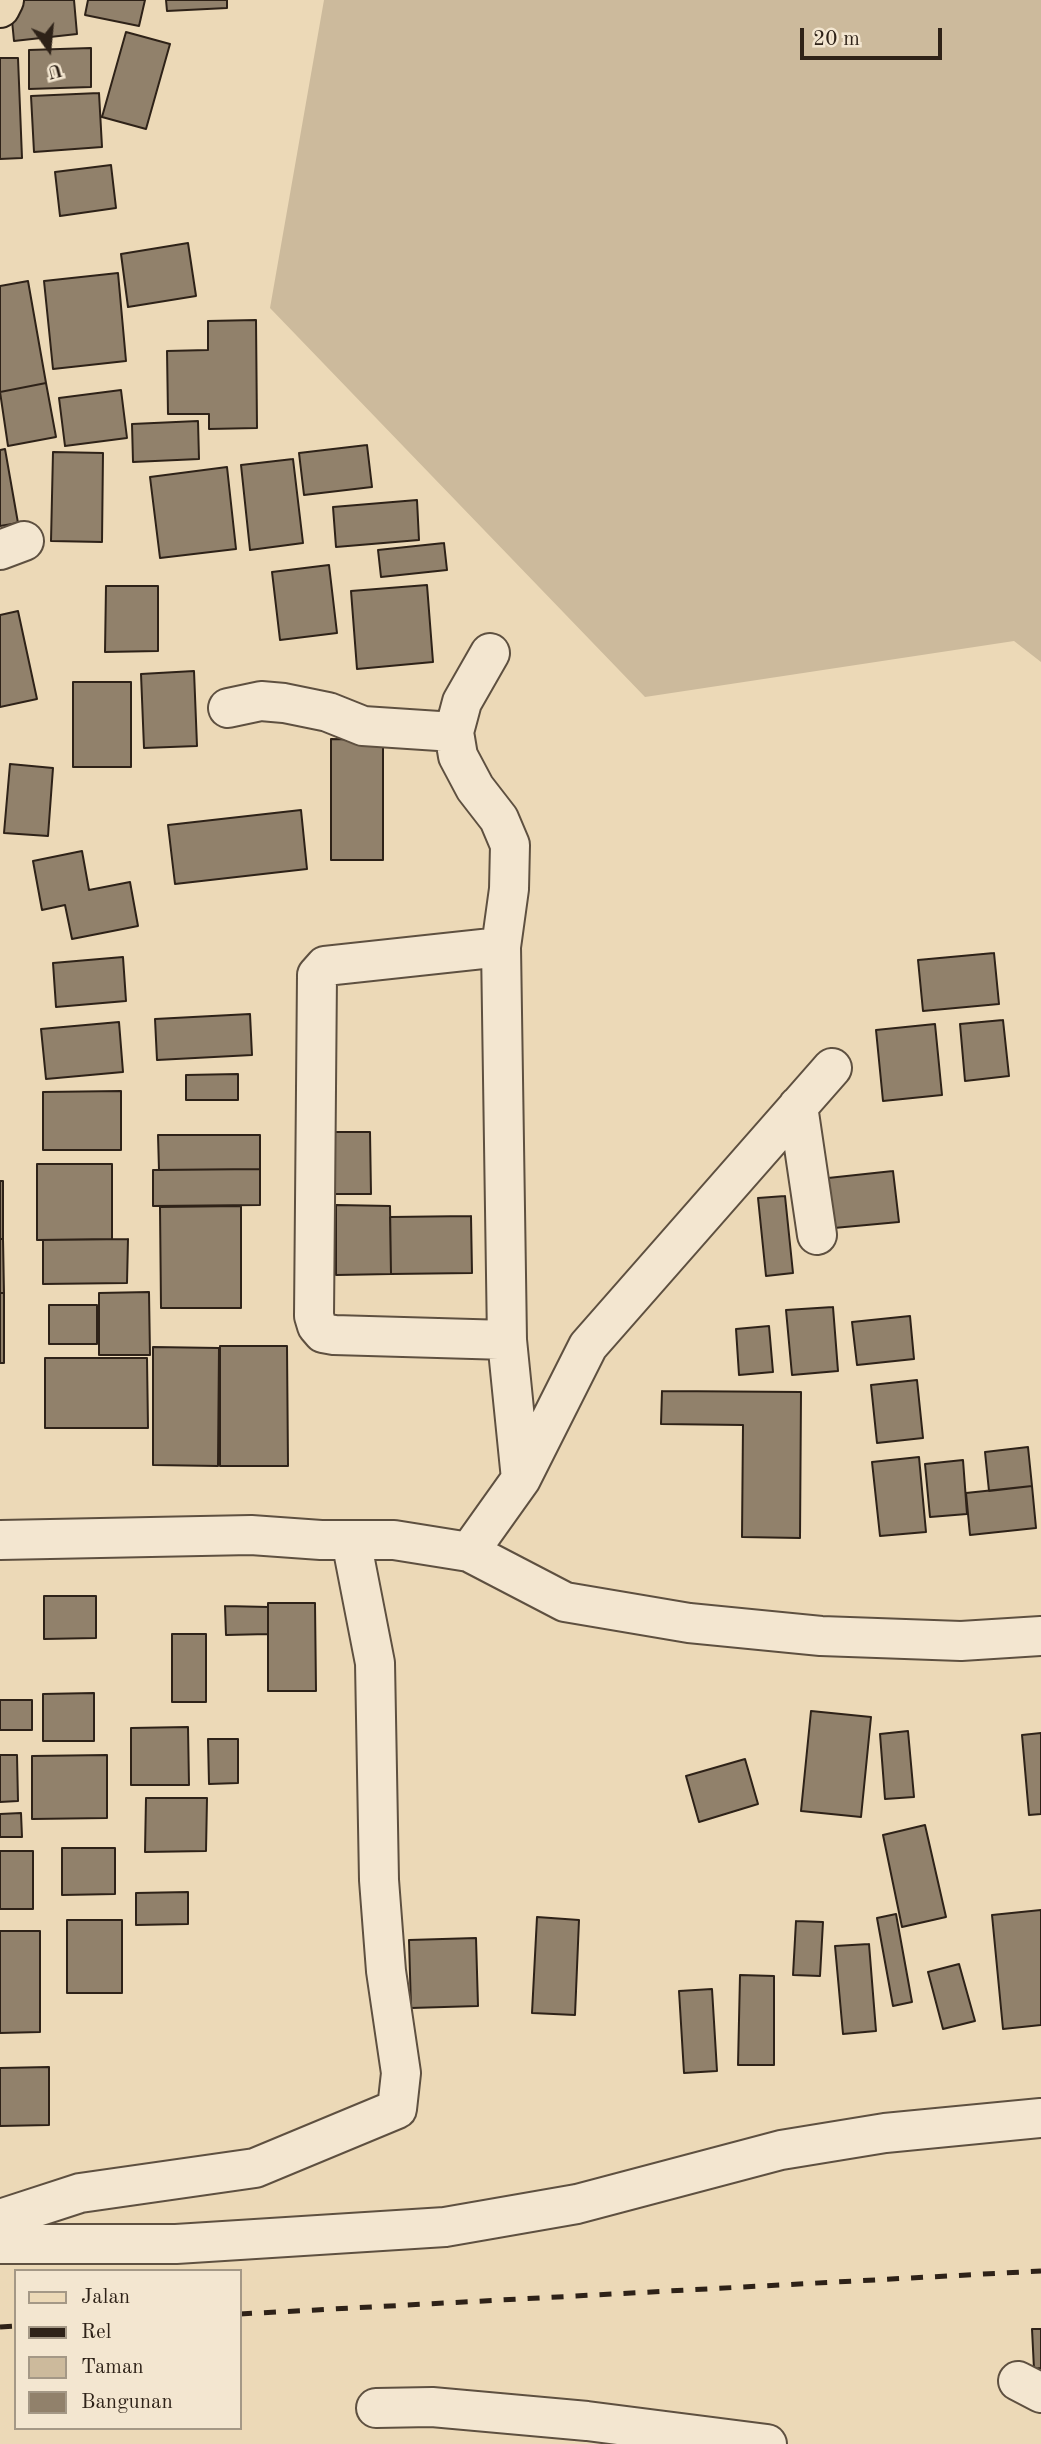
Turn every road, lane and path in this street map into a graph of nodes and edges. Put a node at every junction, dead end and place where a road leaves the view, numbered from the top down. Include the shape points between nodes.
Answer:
1 (4, 0) edge
2 (0, 8) edge
3 (490, 653) dead end
4 (228, 708) dead end
5 (454, 732) junction
6 (501, 947) junction
7 (832, 1068) dead end
8 (798, 1106) junction
9 (817, 1235) dead end
10 (507, 1340) junction
11 (520, 1479) junction
12 (0, 1540) edge
13 (351, 1540) junction
14 (469, 1552) junction
15 (1041, 1636) edge
16 (1041, 2118) edge
17 (0, 2219) edge
18 (0, 2244) edge
19 (376, 2408) dead end
20 (767, 2444) edge

1 - 2 main road
3 - 5 street via 462,702
4 - 5 street via 261,701 284,703 328,712 363,726
5 - 6 street via 458,756 499,819 510,845
6 - 10 street
6 - 10 street via 325,966 317,975 314,1315 323,1333 334,1335
7 - 8 street
8 - 9 street
8 - 11 street via 588,1346
10 - 11 street
11 - 14 street
12 - 13 street via 251,1535
13 - 14 street via 394,1540
13 - 17 street via 375,1663 379,1880 401,2073 397,2109 255,2168 80,2193
14 - 15 street via 565,1602 689,1623 834,1636 961,1640
16 - 18 street via 885,2133 781,2150 577,2204 445,2227 176,2244
19 - 20 street via 432,2407 575,2420

